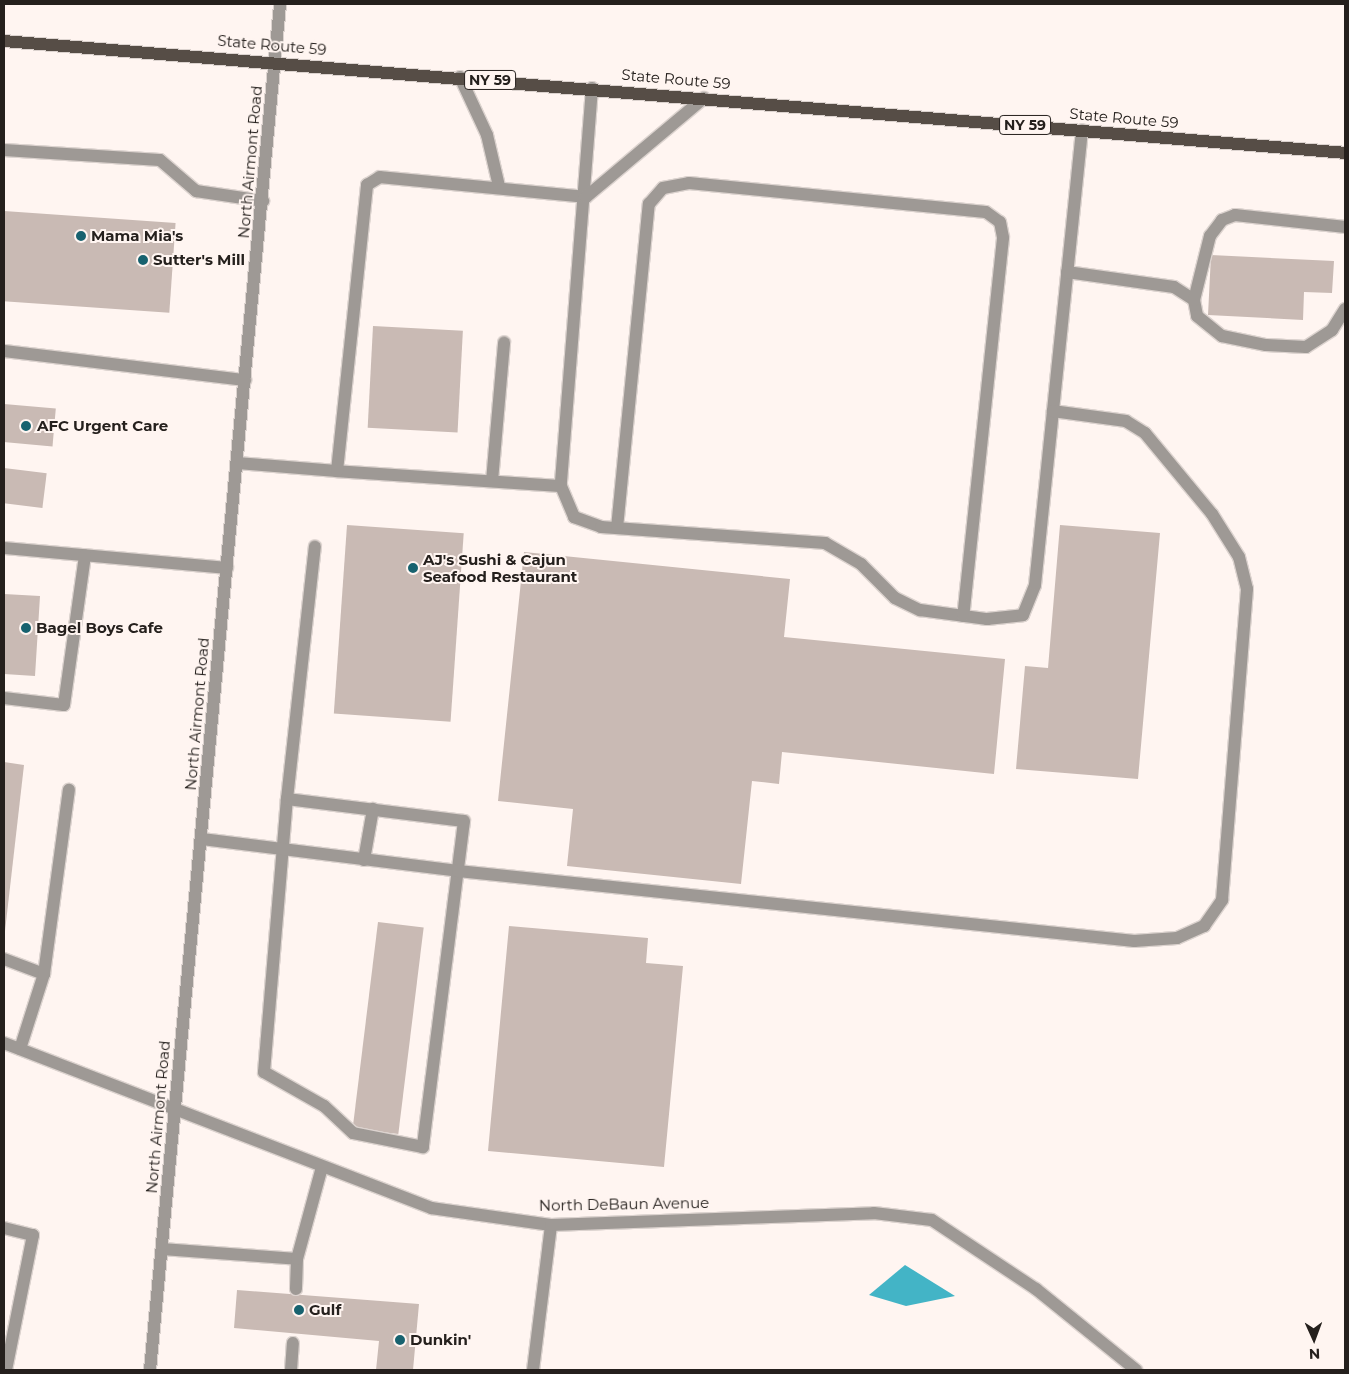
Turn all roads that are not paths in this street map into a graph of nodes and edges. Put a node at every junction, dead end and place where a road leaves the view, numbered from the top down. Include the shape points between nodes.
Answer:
1 (280, 4) edge
2 (4, 41) edge
3 (276, 61) junction
4 (460, 77) junction
5 (592, 88) junction
6 (704, 98) junction
7 (1082, 130) junction
8 (4, 150) edge
9 (1345, 153) edge
10 (499, 186) junction
11 (586, 197) junction
12 (263, 201) junction
13 (1345, 227) edge
14 (1067, 272) junction
15 (1194, 300) junction
16 (1345, 309) edge
17 (504, 344) dead end
18 (4, 351) edge
19 (245, 380) junction
20 (1053, 411) junction
21 (238, 463) junction
22 (337, 470) junction
23 (492, 481) junction
24 (562, 486) junction
25 (617, 528) junction
26 (315, 546) dead end
27 (4, 548) edge
28 (85, 555) junction
29 (227, 568) junction
30 (963, 616) junction
31 (4, 698) edge
32 (69, 790) dead end
33 (287, 799) junction
34 (373, 809) junction
35 (202, 839) junction
36 (281, 849) junction
37 (364, 860) junction
38 (458, 871) junction
39 (4, 959) edge
40 (44, 974) junction
41 (4, 1043) edge
42 (20, 1049) junction
43 (175, 1110) junction
44 (322, 1166) junction
45 (551, 1225) junction
46 (4, 1228) edge
47 (162, 1249) junction
48 (297, 1259) junction
49 (296, 1289) dead end
50 (293, 1343) dead end
51 (6, 1370) edge
52 (150, 1370) edge
53 (291, 1370) edge
54 (533, 1370) edge
55 (1136, 1370) edge

1 - 3 street, North Airmont Road
2 - 3 main road, State Route 59 / NY 59
3 - 4 main road, State Route 59 / NY 59
3 - 12 street, North Airmont Road
4 - 5 main road, State Route 59 / NY 59
4 - 10 street via 487,136
5 - 6 main road, State Route 59 / NY 59
5 - 11 street
6 - 7 main road, State Route 59 / NY 59
6 - 11 street
7 - 9 main road, State Route 59 / NY 59
7 - 14 street
8 - 12 street via 160,160 196,191
10 - 11 street
10 - 22 street via 380,177 367,185
11 - 24 street
12 - 19 street, North Airmont Road
13 - 15 street via 1235,215 1222,220 1210,236
14 - 15 street via 1174,287
14 - 20 street
15 - 16 street via 1197,316 1222,336 1306,347 1332,330
17 - 23 street
18 - 19 street
19 - 21 street, North Airmont Road
20 - 30 street via 1035,584 1023,615 987,619
20 - 38 street via 1126,421 1145,433 1212,514 1238,557 1247,589 1222,900 1204,926 1177,938 1134,941
21 - 22 street
21 - 29 street, North Airmont Road
22 - 23 street
23 - 24 street
24 - 25 street via 574,517
25 - 30 street via 826,543 861,564 895,598 920,610
25 - 30 street via 649,204 663,188 689,184 986,212 1000,222 1003,238
26 - 33 street
27 - 28 street
28 - 29 street
28 - 31 street via 64,705
29 - 35 street, North Airmont Road
32 - 40 street
33 - 34 street
33 - 36 street
34 - 37 street
34 - 38 street via 464,821
35 - 36 street
35 - 43 street, North Airmont Road
36 - 37 street
36 - 38 street via 264,1072 324,1106 353,1133 423,1147
37 - 38 street
39 - 40 street
40 - 42 street
41 - 42 street, North DeBaun Avenue
42 - 43 street, North DeBaun Avenue
43 - 44 street, North DeBaun Avenue
43 - 47 street, North Airmont Road
44 - 45 street, North DeBaun Avenue via 431,1208
44 - 48 street
45 - 54 street
45 - 55 street, North DeBaun Avenue via 874,1214 932,1220 1036,1289
46 - 51 street via 33,1235
47 - 48 street
47 - 52 street, North Airmont Road
48 - 49 street
50 - 53 street

